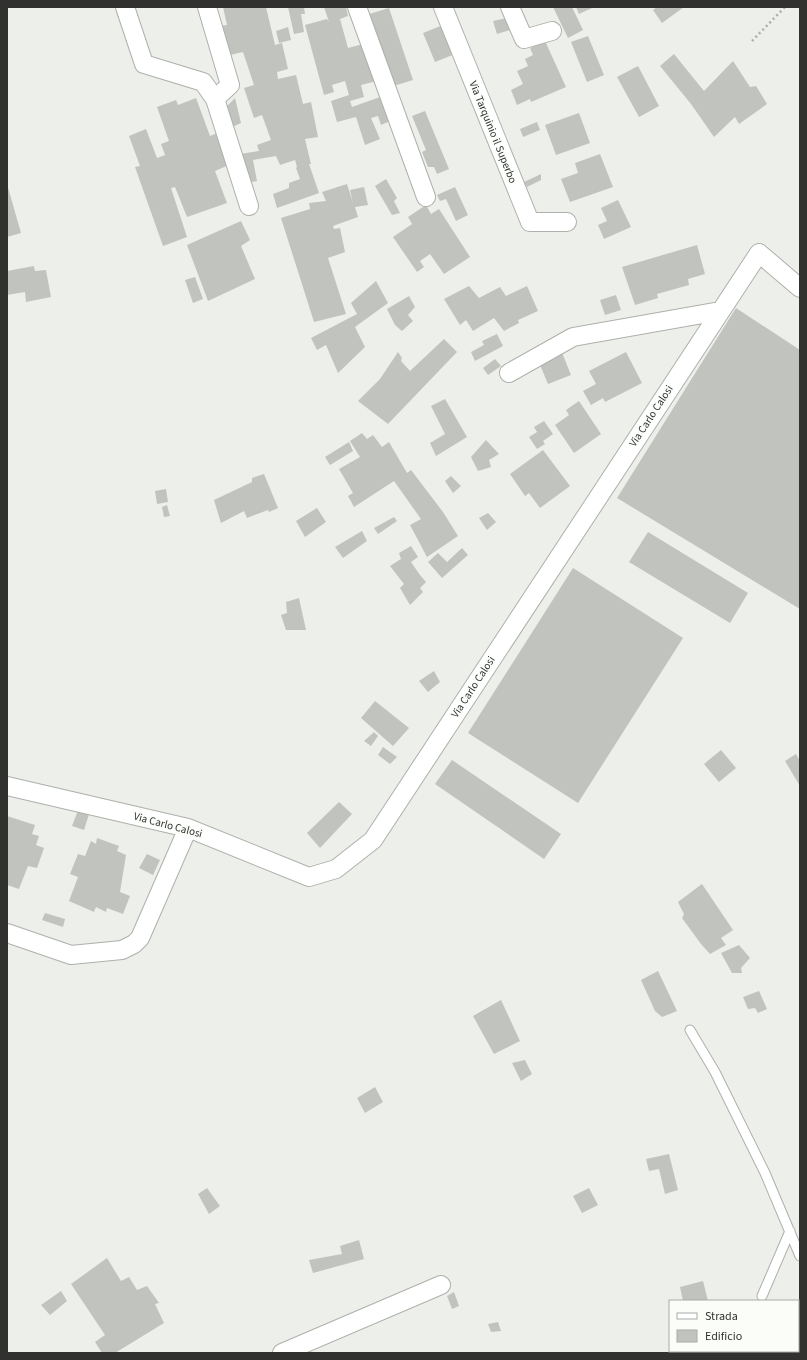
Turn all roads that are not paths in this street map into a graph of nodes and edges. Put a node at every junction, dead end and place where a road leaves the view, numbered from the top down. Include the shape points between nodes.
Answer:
1 (125, 7) edge
2 (207, 7) edge
3 (357, 7) edge
4 (443, 7) edge
5 (510, 7) edge
6 (552, 31) dead end
7 (215, 99) junction
8 (426, 197) dead end
9 (249, 206) dead end
10 (567, 222) dead end
11 (800, 288) edge
12 (720, 311) junction
13 (509, 372) dead end
14 (7, 786) edge
15 (188, 828) junction
16 (7, 933) edge
17 (690, 1030) dead end
18 (790, 1231) junction
19 (800, 1256) edge
20 (441, 1285) dead end
21 (762, 1296) dead end
22 (282, 1353) edge

1 - 7 street via 144,64 202,82
2 - 7 street via 230,85
3 - 8 street
4 - 10 street, Via Tarquinio il Superbo via 530,222
5 - 6 street via 524,39
7 - 9 street
11 - 12 street, Via Carlo Calosi via 759,253
12 - 13 street via 573,337
12 - 15 street, Via Carlo Calosi via 373,840 336,869 309,877
14 - 15 street, Via Carlo Calosi
15 - 16 street via 140,938 134,944 117,951 71,955
17 - 18 lane via 715,1072 765,1173
18 - 19 lane
18 - 21 lane
20 - 22 street

